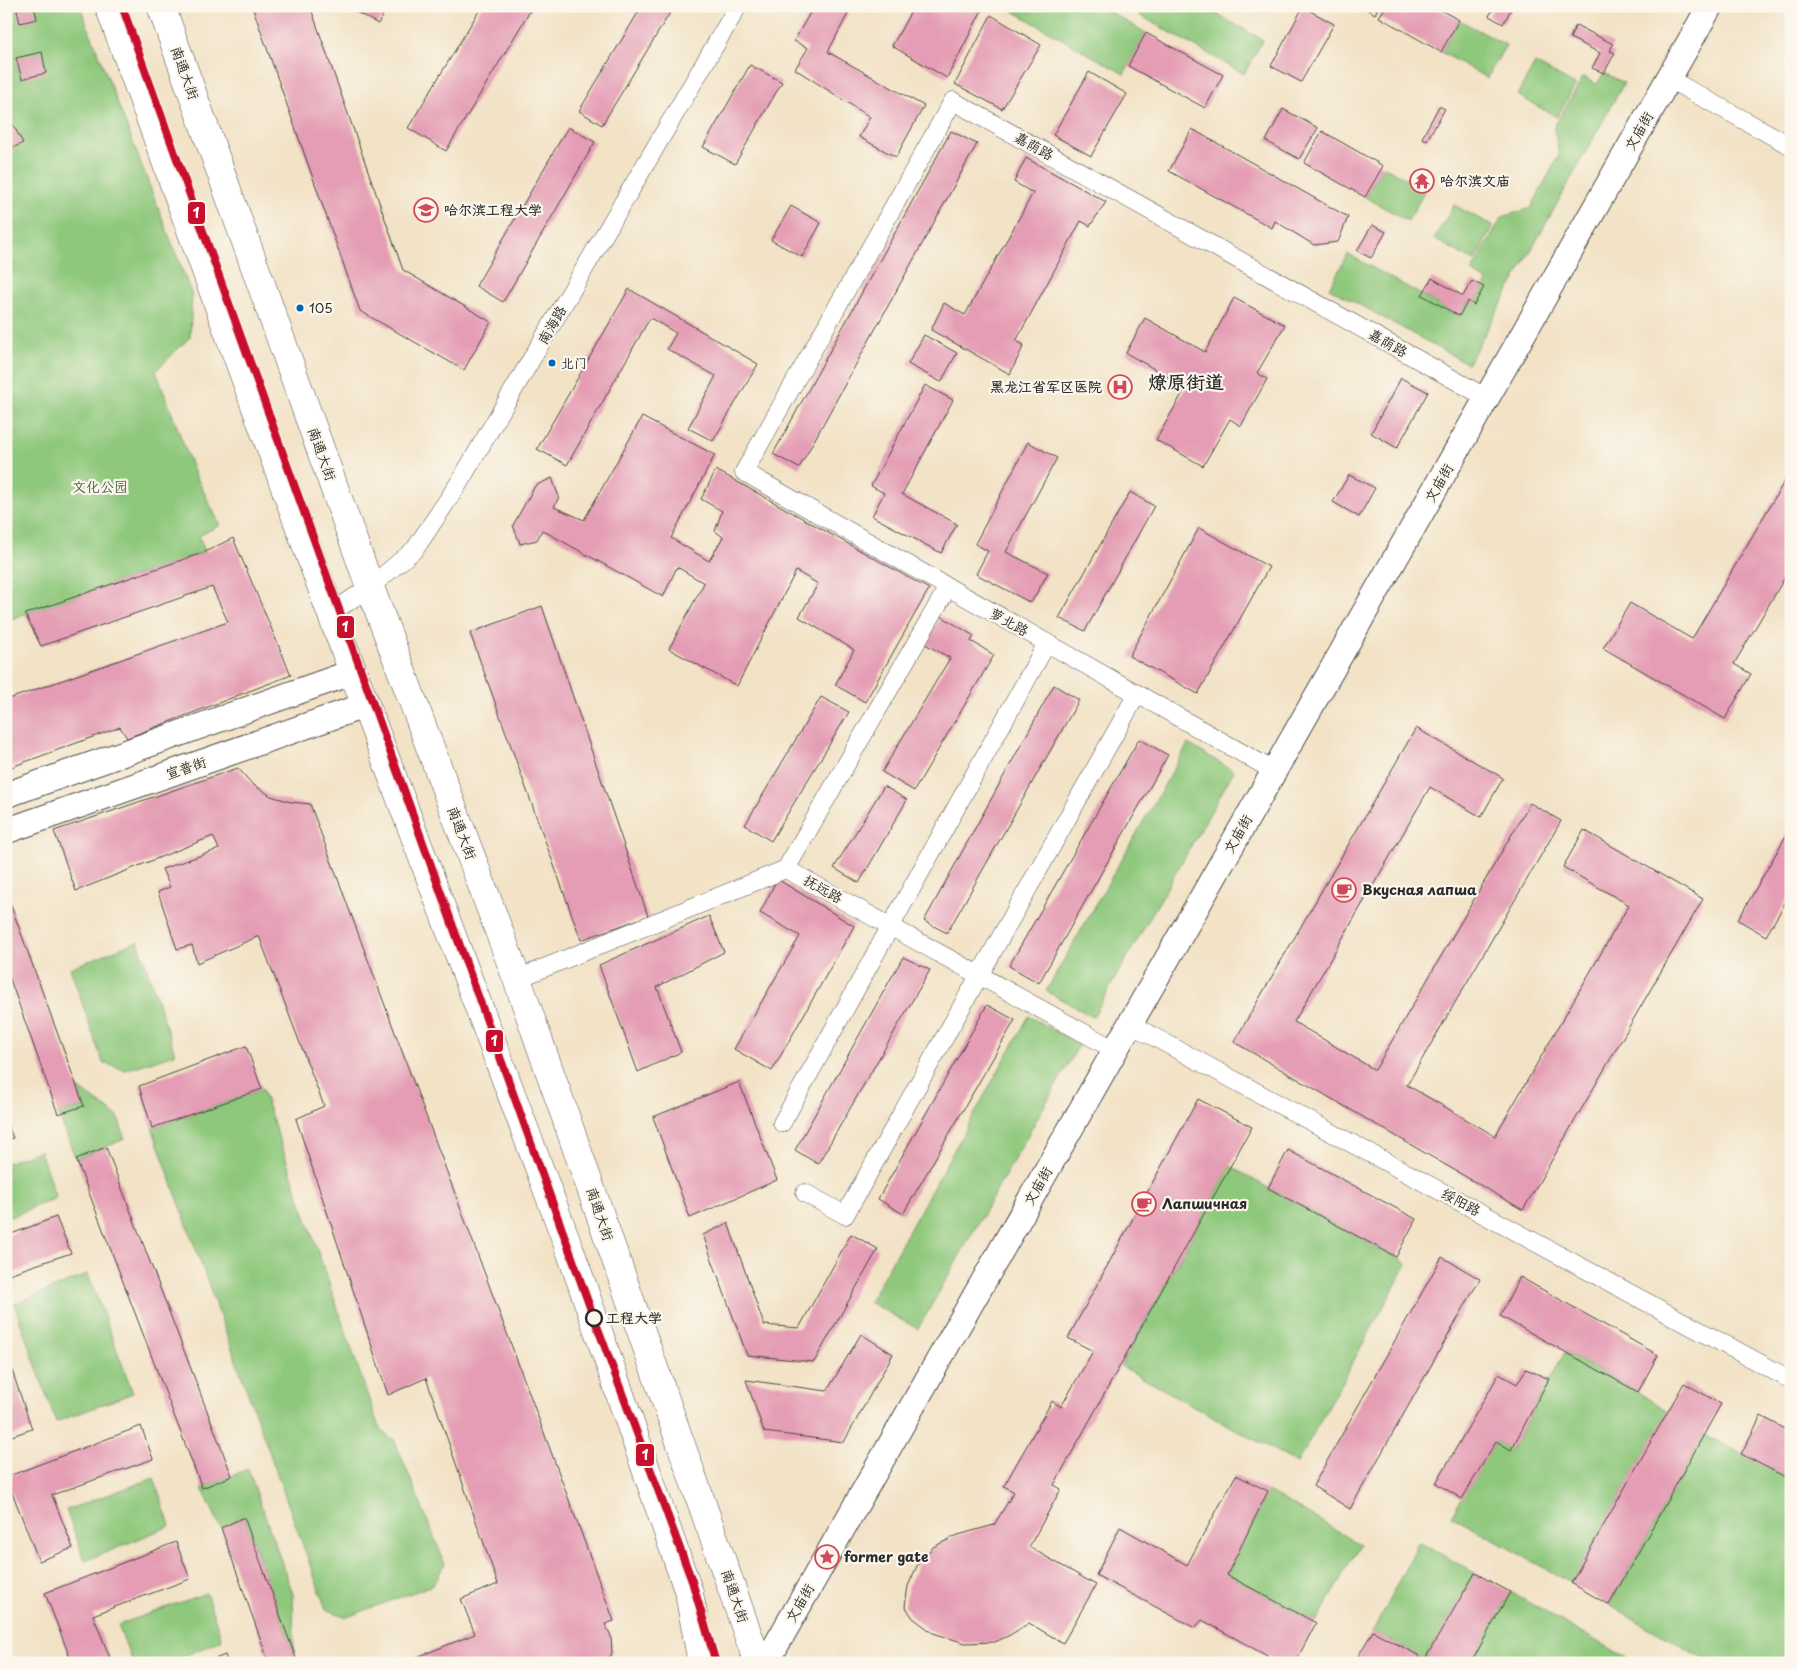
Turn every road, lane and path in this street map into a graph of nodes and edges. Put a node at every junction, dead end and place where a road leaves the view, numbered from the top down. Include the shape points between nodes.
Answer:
1 (109, 6) edge
2 (161, 6) edge
3 (738, 6) edge
4 (1710, 6) edge
5 (1669, 79) junction
6 (1791, 146) edge
7 (1487, 398) junction
8 (744, 472) joint
9 (370, 587) junction
10 (948, 587) junction
11 (331, 613) junction
12 (1047, 643) junction
13 (353, 672) junction
14 (1137, 694) junction
15 (366, 705) junction
16 (1274, 771) junction
17 (6, 796) edge
18 (6, 831) edge
19 (786, 869) junction
20 (890, 926) junction
21 (978, 975) junction
22 (517, 979) junction
23 (1130, 1024) junction
24 (1115, 1050) junction
25 (782, 1123) dead end
26 (805, 1193) dead end
27 (1791, 1380) edge
28 (702, 1663) edge
29 (758, 1663) edge
30 (766, 1663) edge

1 - 11 highway
2 - 9 highway, 南通大街
3 - 9 street, 南海路 via 459,483 415,549
4 - 5 main road, 文庙街
5 - 6 street
5 - 7 main road, 文庙街
7 - 8 street, 嘉荫路 via 953,101
7 - 16 main road, 文庙街
8 - 10 street, 萝北路
9 - 11 street, 南海路
9 - 22 highway, 南通大街
10 - 12 street, 萝北路
10 - 19 street
11 - 13 highway
12 - 14 street, 萝北路
12 - 20 street
13 - 15 highway
13 - 17 main road
14 - 16 street, 萝北路
14 - 21 street
15 - 18 main road, 宣普街
15 - 28 highway via 571,1253 689,1593
16 - 23 main road, 文庙街
19 - 20 street, 抚远路
19 - 22 street
20 - 21 street, 抚远路
20 - 25 street
21 - 24 street, 抚远路
21 - 26 street via 845,1215
22 - 29 highway, 南通大街
23 - 24 main road, 文庙街
23 - 27 street, 绥阳路
24 - 30 main road, 文庙街

